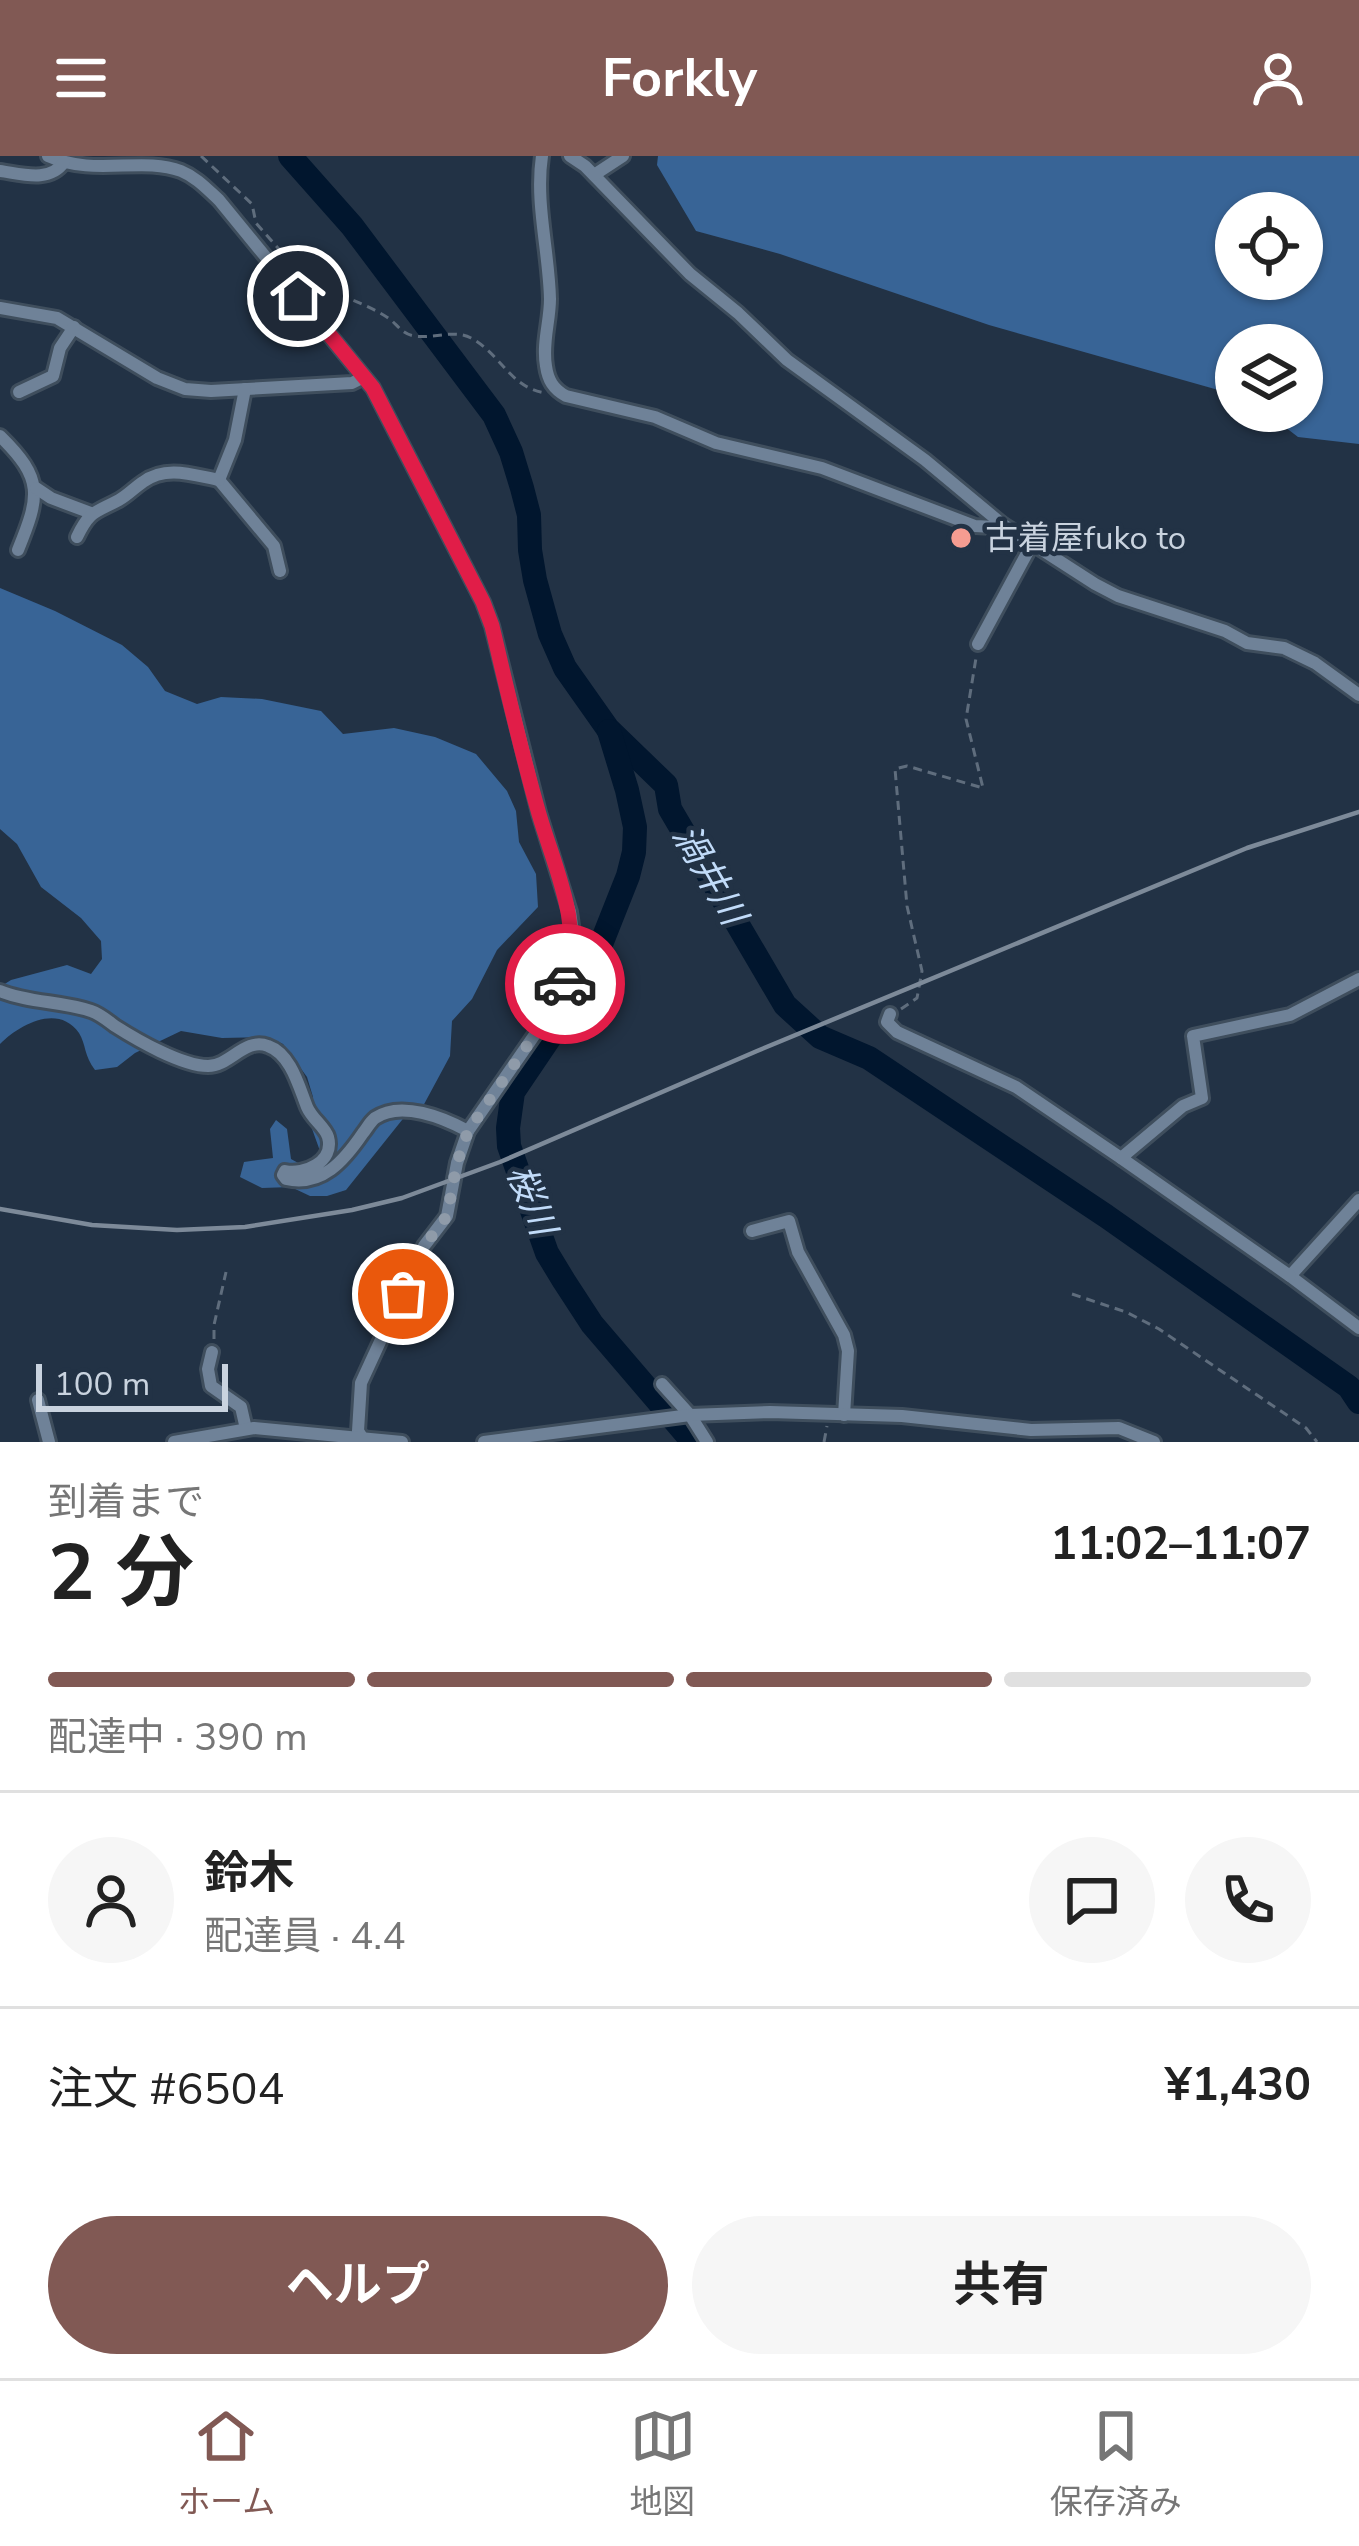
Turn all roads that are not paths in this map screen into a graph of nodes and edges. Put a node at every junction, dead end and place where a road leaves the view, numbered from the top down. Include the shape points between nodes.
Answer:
1 (49, 156) edge
2 (542, 156) edge
3 (570, 156) edge
4 (623, 156) edge
5 (64, 162) junction
6 (0, 171) edge
7 (594, 175) junction
8 (0, 308) edge
9 (74, 327) junction
10 (364, 376) junction
11 (245, 389) junction
12 (19, 392) dead end
13 (0, 436) edge
14 (219, 480) junction
15 (37, 488) junction
16 (91, 513) junction
17 (1002, 524) junction
18 (77, 537) dead end
19 (1032, 544) junction
20 (18, 550) dead end
21 (280, 571) dead end
22 (979, 644) road end
23 (1359, 695) edge
24 (1359, 979) edge
25 (0, 991) edge
26 (890, 1014) road end
27 (468, 1131) junction
28 (1121, 1158) junction
29 (1359, 1200) edge
30 (752, 1231) dead end
31 (1290, 1276) junction
32 (1359, 1328) edge
33 (212, 1352) road end
34 (662, 1384) dead end
35 (38, 1400) dead end
36 (687, 1415) junction
37 (837, 1415) junction
38 (245, 1429) junction
39 (306, 1437) edge
40 (364, 1440) edge
41 (49, 1442) edge
42 (174, 1442) edge
43 (402, 1442) edge
44 (484, 1442) edge
45 (707, 1442) edge
46 (1154, 1442) edge

1 - 5 street
2 - 17 street via 545,358 556,390 821,468 974,526
3 - 7 street
4 - 7 street
5 - 6 street via 51,174
5 - 10 street via 166,167 192,176
7 - 17 street via 787,359
8 - 9 street
9 - 11 street via 168,383
9 - 12 street via 53,376
10 - 11 street
10 - 27 street via 483,602 570,912 565,985
11 - 14 street
13 - 15 street
14 - 16 street via 161,473
14 - 21 street via 274,546
15 - 16 street
15 - 20 street
16 - 18 street
17 - 19 street
19 - 22 street
19 - 23 street via 1118,596 1247,643 1284,648
24 - 28 street via 1289,1015 1193,1036 1202,1098
25 - 27 street via 88,1010 207,1066 269,1046 292,1069 329,1141 312,1169 285,1172 286,1179 319,1179 382,1115 421,1113
26 - 28 street via 897,1033 1016,1087
27 - 40 street via 447,1216 424,1246 361,1383
28 - 31 street
29 - 31 street
30 - 37 street via 788,1221 844,1335
31 - 32 street
33 - 38 street via 211,1386 241,1407
34 - 36 street
35 - 41 street
36 - 37 street
36 - 44 street
36 - 45 street
37 - 46 street via 1030,1430 1119,1428
38 - 39 street
38 - 42 street
39 - 40 street
40 - 43 street

